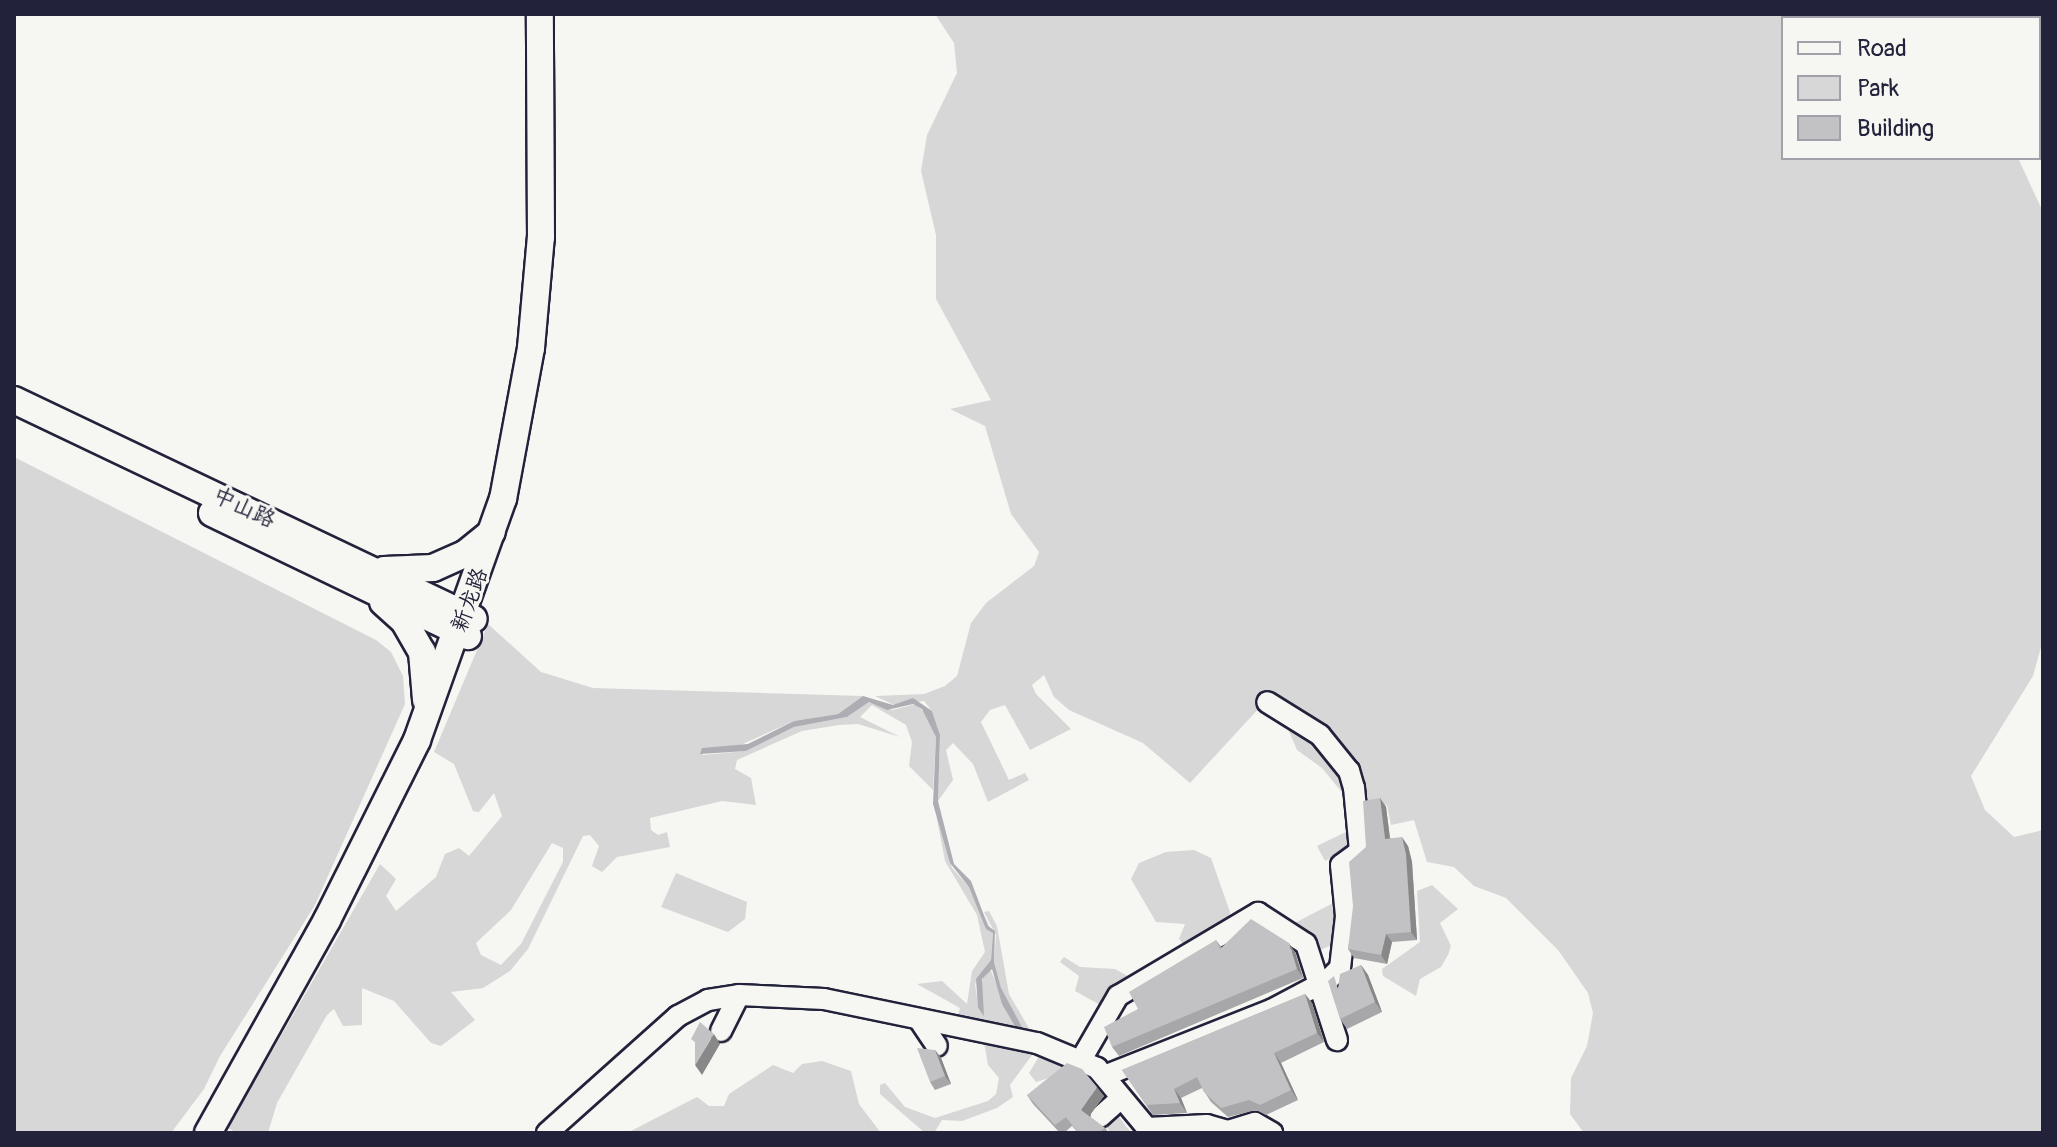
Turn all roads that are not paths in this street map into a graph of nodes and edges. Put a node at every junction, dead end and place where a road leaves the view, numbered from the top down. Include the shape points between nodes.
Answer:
1 (540, 14) edge
2 (547, 14) edge
3 (14, 400) edge
4 (14, 418) edge
5 (492, 532) junction
6 (365, 576) junction
7 (466, 626) junction
8 (1267, 702) dead end
9 (417, 740) junction
10 (1320, 984) junction
11 (739, 995) junction
12 (920, 1021) junction
13 (721, 1031) dead end
14 (1337, 1040) dead end
15 (937, 1046) dead end
16 (1082, 1058) junction
17 (1104, 1076) junction
18 (1121, 1098) junction
19 (1100, 1117) dead end
20 (208, 1133) edge
21 (217, 1133) edge
22 (547, 1133) edge
23 (1272, 1133) edge

1 - 5 main road, 新龙路 via 543,167 535,306 522,410
2 - 7 main road, 新龙路 via 548,240 537,349 510,498
3 - 6 main road, 中山路
4 - 6 main road, 中山路
5 - 6 main road via 466,553 433,568
5 - 7 main road, 新龙路
6 - 7 main road, 中山路
6 - 9 main road via 404,621 422,652 428,695
7 - 9 main road, 新龙路
7 - 21 main road, 新龙路 via 424,744
8 - 10 street via 1320,735 1349,771 1354,788 1360,851 1341,865 1346,908 1343,959 1335,976
9 - 20 main road, 新龙路 via 327,920
10 - 14 street
10 - 16 street via 1306,944 1258,913 1118,996
10 - 17 street via 1271,1010
11 - 12 street via 824,999
11 - 13 street
11 - 22 street via 708,1000 678,1016
12 - 15 street
12 - 16 street via 1037,1043
16 - 17 street
17 - 18 street
18 - 19 street
18 - 23 street via 1147,1128 1207,1125 1228,1131 1255,1123

